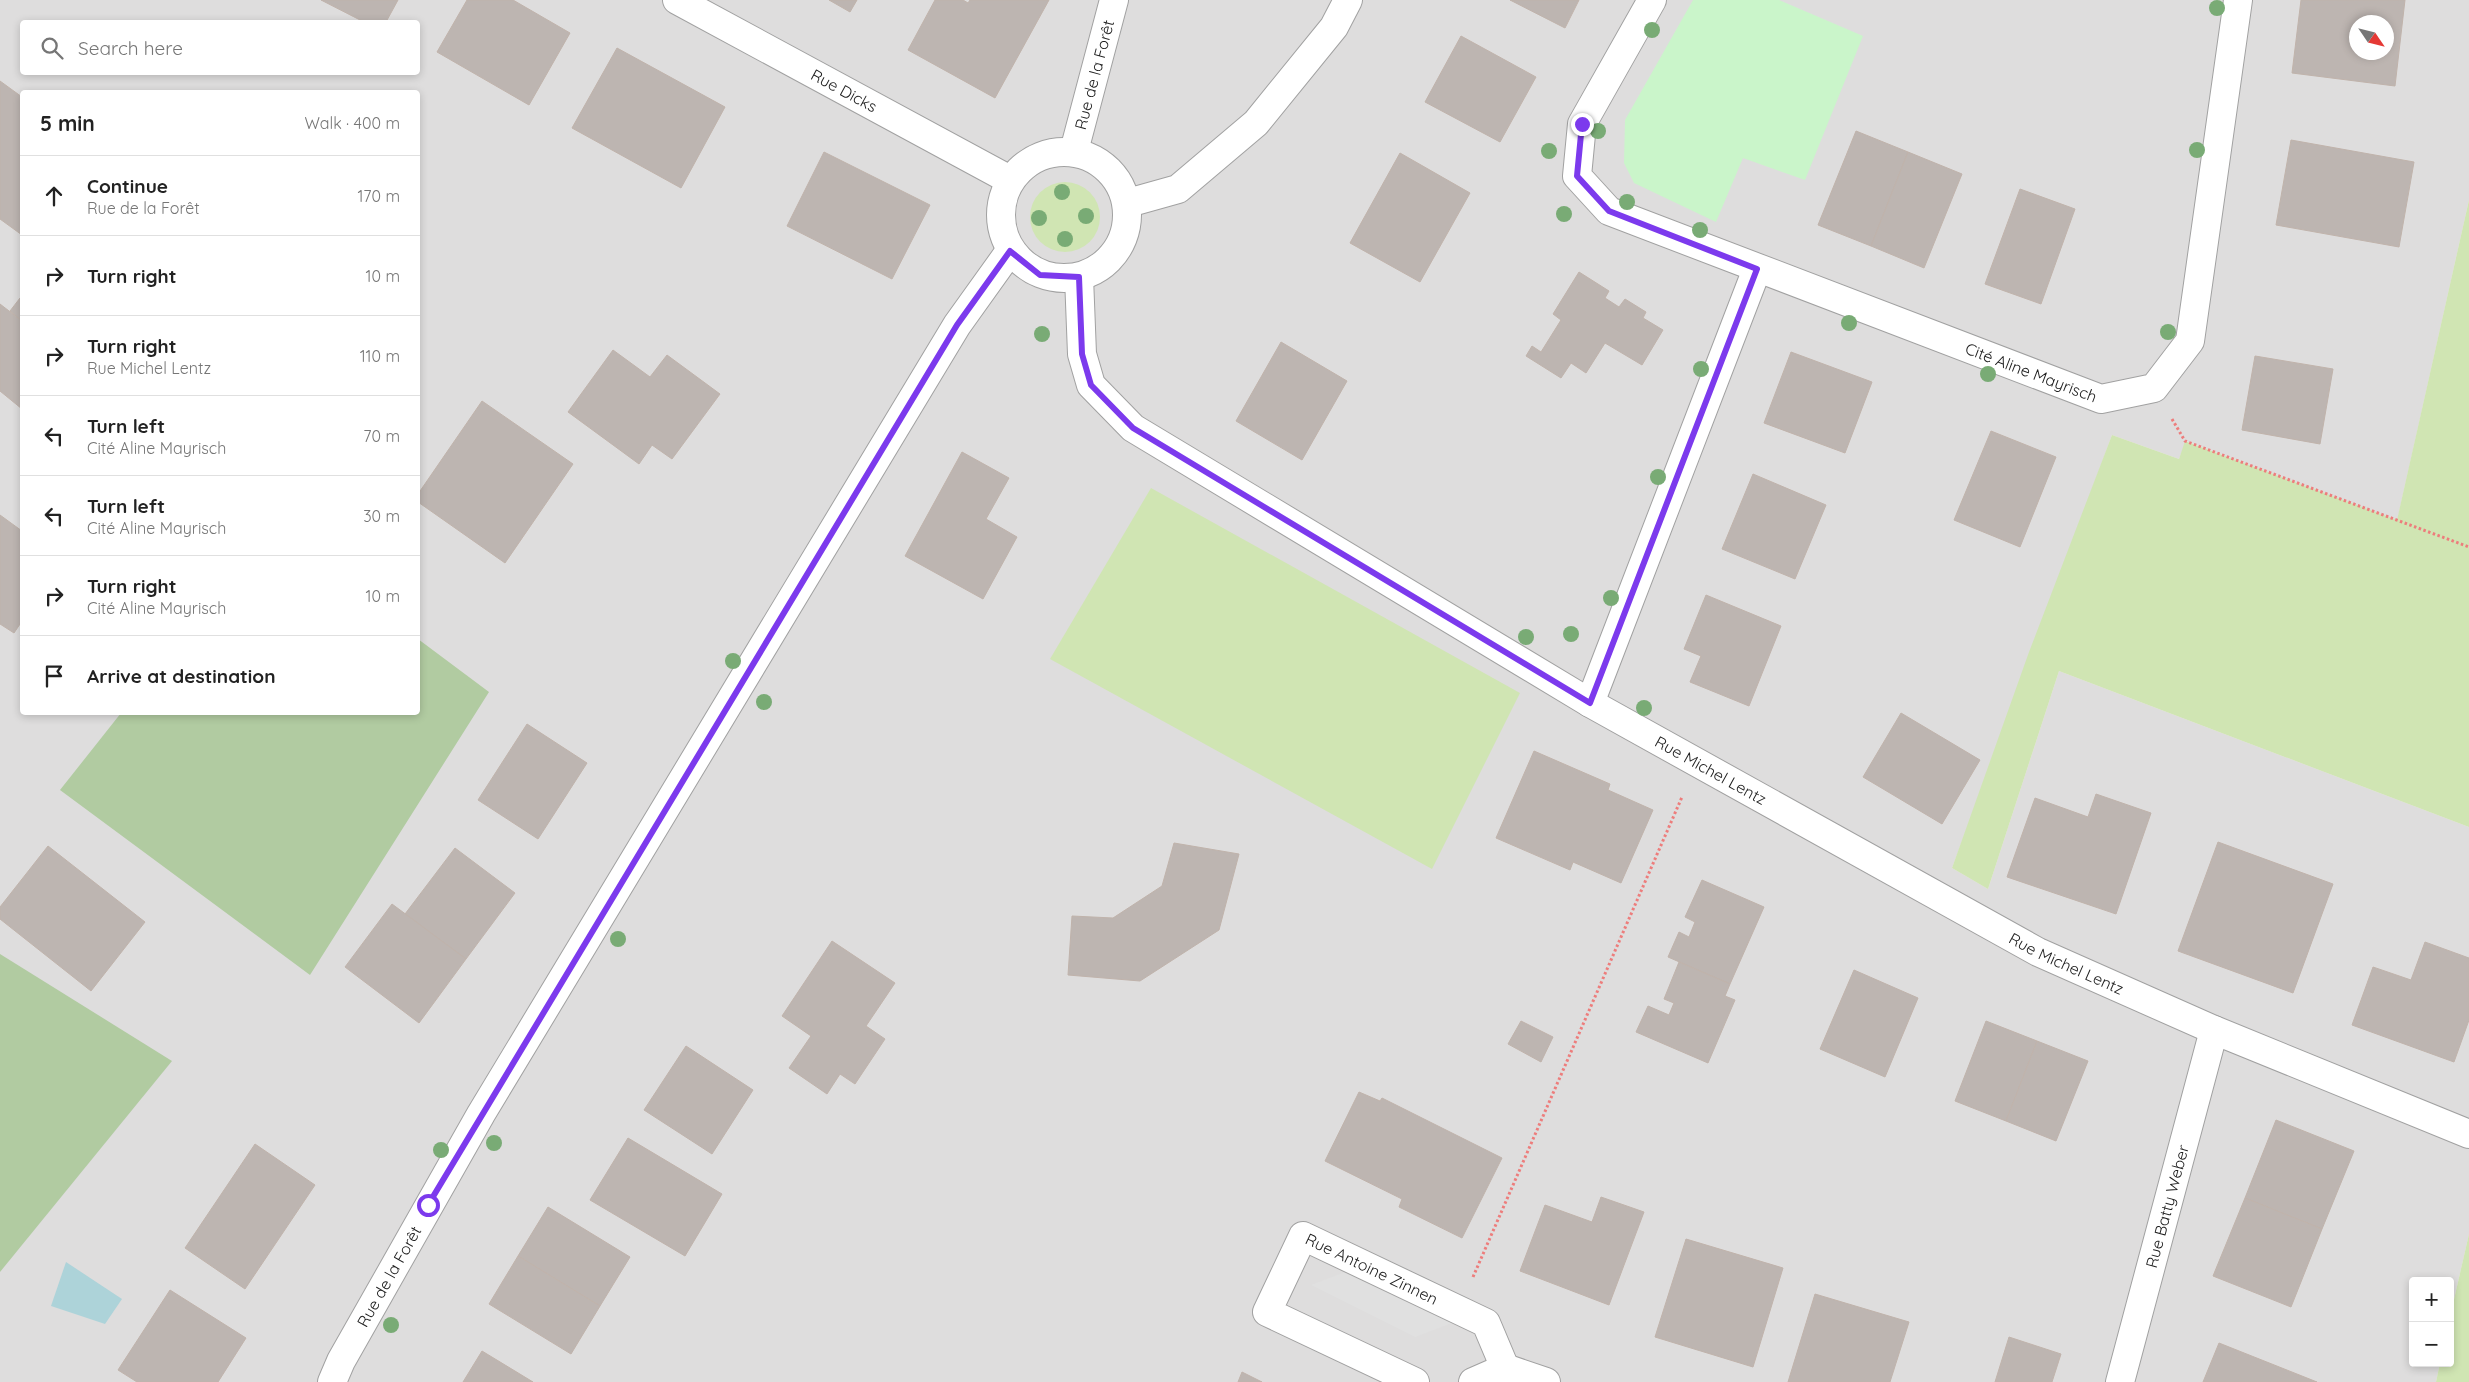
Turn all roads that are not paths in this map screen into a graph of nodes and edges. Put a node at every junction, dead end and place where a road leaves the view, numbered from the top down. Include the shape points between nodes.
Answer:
1 (677, 0) edge
2 (1114, 0) edge
3 (1348, 0) edge
4 (1652, 0) edge
5 (2238, 0) edge
6 (1074, 151) junction
7 (1010, 180) junction
8 (1128, 203) junction
9 (1010, 251) junction
10 (1757, 269) junction
11 (1079, 277) junction
12 (1590, 703) junction
13 (2214, 1030) junction
14 (2469, 1134) edge
15 (1505, 1368) junction
16 (332, 1382) edge
17 (1415, 1382) edge
18 (1473, 1382) edge
19 (1546, 1382) edge
20 (2120, 1382) edge

1 - 7 street, Rue Dicks
2 - 6 street, Rue de la Forêt
3 - 8 street via 1334,27 1256,123 1178,190
4 - 10 street, Cité Aline Mayrisch via 1582,124 1577,176 1609,211
5 - 10 street, Cité Aline Mayrisch via 2190,341 2154,388 2101,399
6 - 7 street via 1038,156
6 - 8 street via 1110,168
7 - 9 street via 1000,215
8 - 11 street via 1126,236 1108,262
9 - 11 street via 1040,275
9 - 16 street, Rue de la Forêt via 957,325 481,1114
10 - 12 street
11 - 12 street, Rue Michel Lentz via 1082,354 1091,385 1133,428
12 - 13 street, Rue Michel Lentz via 2038,952
13 - 14 street, Rue Michel Lentz
13 - 20 street, Rue Batty Weber
15 - 17 street, Rue Antoine Zinnen via 1486,1323 1303,1236 1266,1312
15 - 18 street
15 - 19 street

